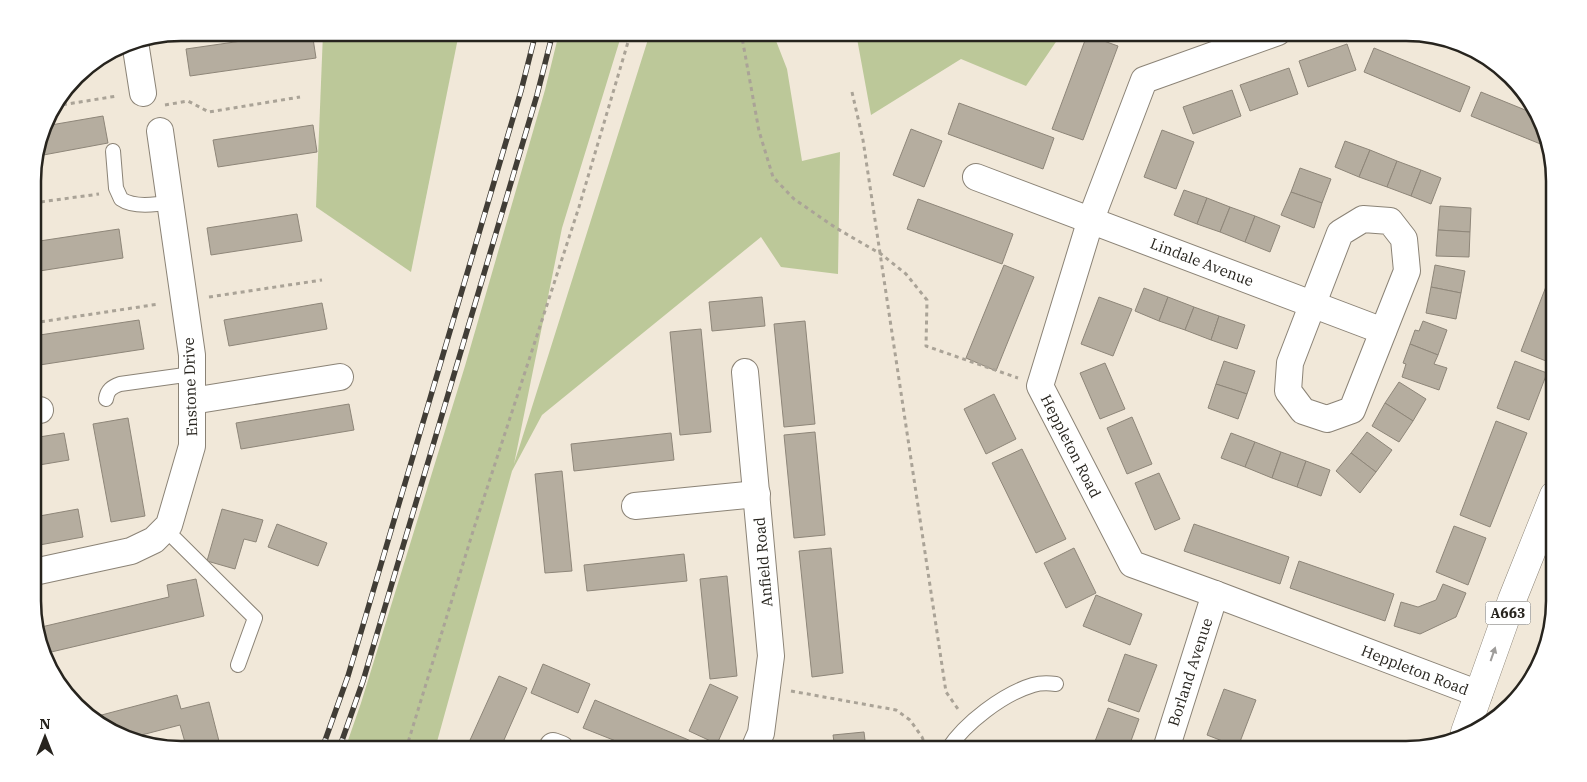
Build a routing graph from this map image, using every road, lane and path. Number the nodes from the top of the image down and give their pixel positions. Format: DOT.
graph roads {
  1 [pos="628,41"];
  2 [pos="743,41"];
  3 [pos="1241,41"];
  4 [pos="137,49"];
  5 [pos="852,92"];
  6 [pos="300,97"];
  7 [pos="153,99"];
  8 [pos="64,104"];
  9 [pos="160,132"];
  10 [pos="113,151"];
  11 [pos="976,177"];
  12 [pos="117,191"];
  13 [pos="42,202"];
  14 [pos="170,202"];
  15 [pos="1092,219"];
  16 [pos="881,254"];
  17 [pos="1312,304"];
  18 [pos="1383,331"];
  19 [pos="745,372"];
  20 [pos="192,374"];
  21 [pos="340,377"];
  22 [pos="1040,386"];
  23 [pos="106,399"];
  24 [pos="192,401"];
  25 [pos="756,494"];
  26 [pos="635,506"];
  27 [pos="1546,515"];
  28 [pos="165,529"];
  29 [pos="41,570"];
  30 [pos="1215,594"];
  31 [pos="238,664"];
  32 [pos="1056,684"];
  33 [pos="768,686"];
  34 [pos="1479,694"];
  35 [pos="969,723"];
  36 [pos="1467,726"];
  37 [pos="923,740"];
  38 [pos="955,740"];
  39 [pos="1169,740"];
  40 [pos="409,741"];
  41 [pos="758,741"];
  1 -- 40 [label="path"];
  2 -- 16 [label="path"];
  3 -- 15 [label="street, Heppleton Road"];
  4 -- 7 [label="street"];
  5 -- 16 [label="path"];
  6 -- 7 [label="path"];
  7 -- 8 [label="path"];
  9 -- 14 [label="street, Enstone Drive"];
  10 -- 12 [label="lane"];
  11 -- 15 [label="street, Lindale Avenue"];
  12 -- 13 [label="path"];
  12 -- 14 [label="lane"];
  14 -- 20 [label="street, Enstone Drive"];
  15 -- 17 [label="street, Lindale Avenue"];
  15 -- 22 [label="street, Heppleton Road"];
  16 -- 22 [label="path"];
  16 -- 35 [label="path"];
  17 -- 18 [label="street, Lindale Avenue"];
  17 -- 18 [label="street"];
  17 -- 18 [label="street"];
  19 -- 25 [label="street, Anfield Road"];
  20 -- 23 [label="lane"];
  20 -- 24 [label="street, Enstone Drive"];
  21 -- 24 [label="street"];
  22 -- 30 [label="street, Heppleton Road"];
  24 -- 28 [label="street, Enstone Drive"];
  25 -- 26 [label="street"];
  25 -- 33 [label="street, Anfield Road"];
  34 -- 27 [label="highway, A663, one-way"];
  28 -- 29 [label="street"];
  28 -- 31 [label="lane"];
  30 -- 34 [label="street, Heppleton Road"];
  30 -- 39 [label="street, Borland Avenue"];
  32 -- 35 [label="lane"];
  33 -- 37 [label="path"];
  33 -- 41 [label="street, Anfield Road"];
  34 -- 36 [label="highway, A663"];
  35 -- 38 [label="lane"];
}
